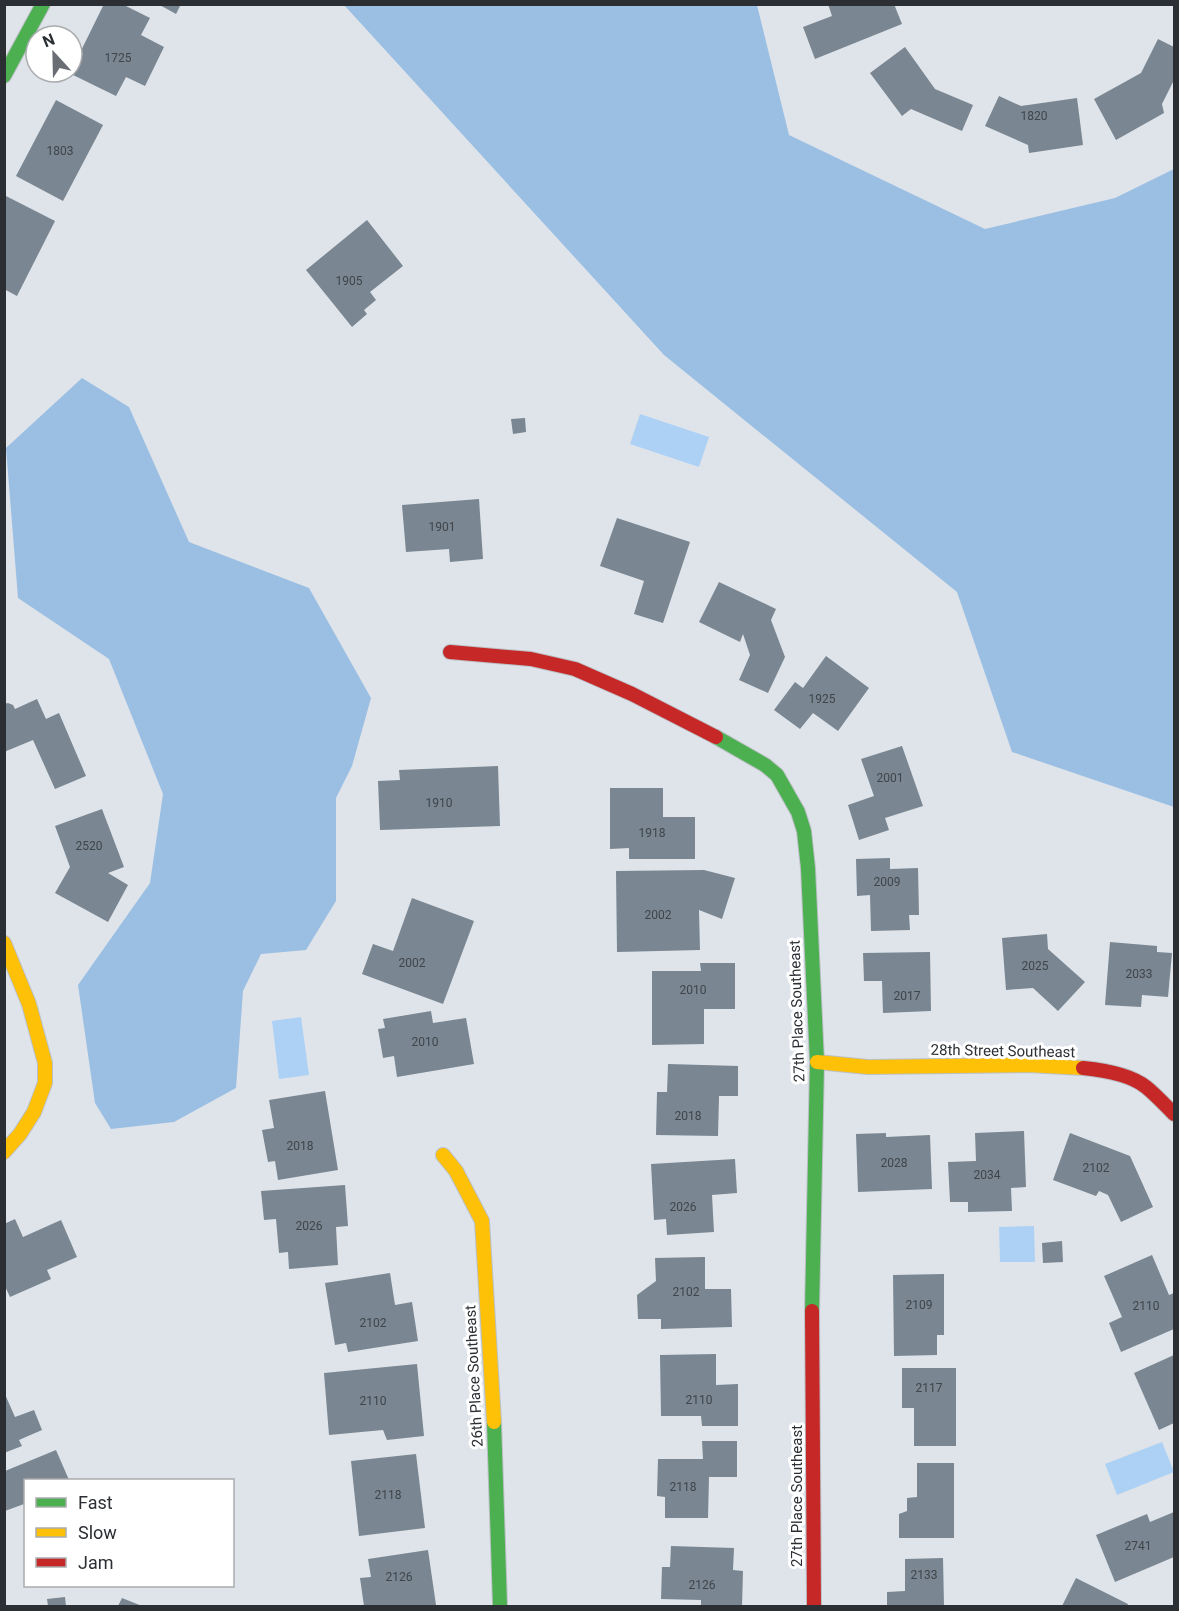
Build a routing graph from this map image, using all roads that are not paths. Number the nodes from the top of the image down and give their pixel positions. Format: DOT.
graph roads {
  1 [pos="43,4"];
  2 [pos="4,76"];
  3 [pos="450,652"];
  4 [pos="4,943"];
  5 [pos="818,1062"];
  6 [pos="1174,1114"];
  7 [pos="4,1152"];
  8 [pos="443,1155"];
  9 [pos="500,1606"];
  10 [pos="814,1606"];
  1 -- 2 [label="street"];
  3 -- 5 [label="street, 27th Place Southeast"];
  4 -- 7 [label="street"];
  5 -- 6 [label="street, 28th Street Southeast"];
  5 -- 10 [label="street, 27th Place Southeast"];
  8 -- 9 [label="street, 26th Place Southeast"];
}
